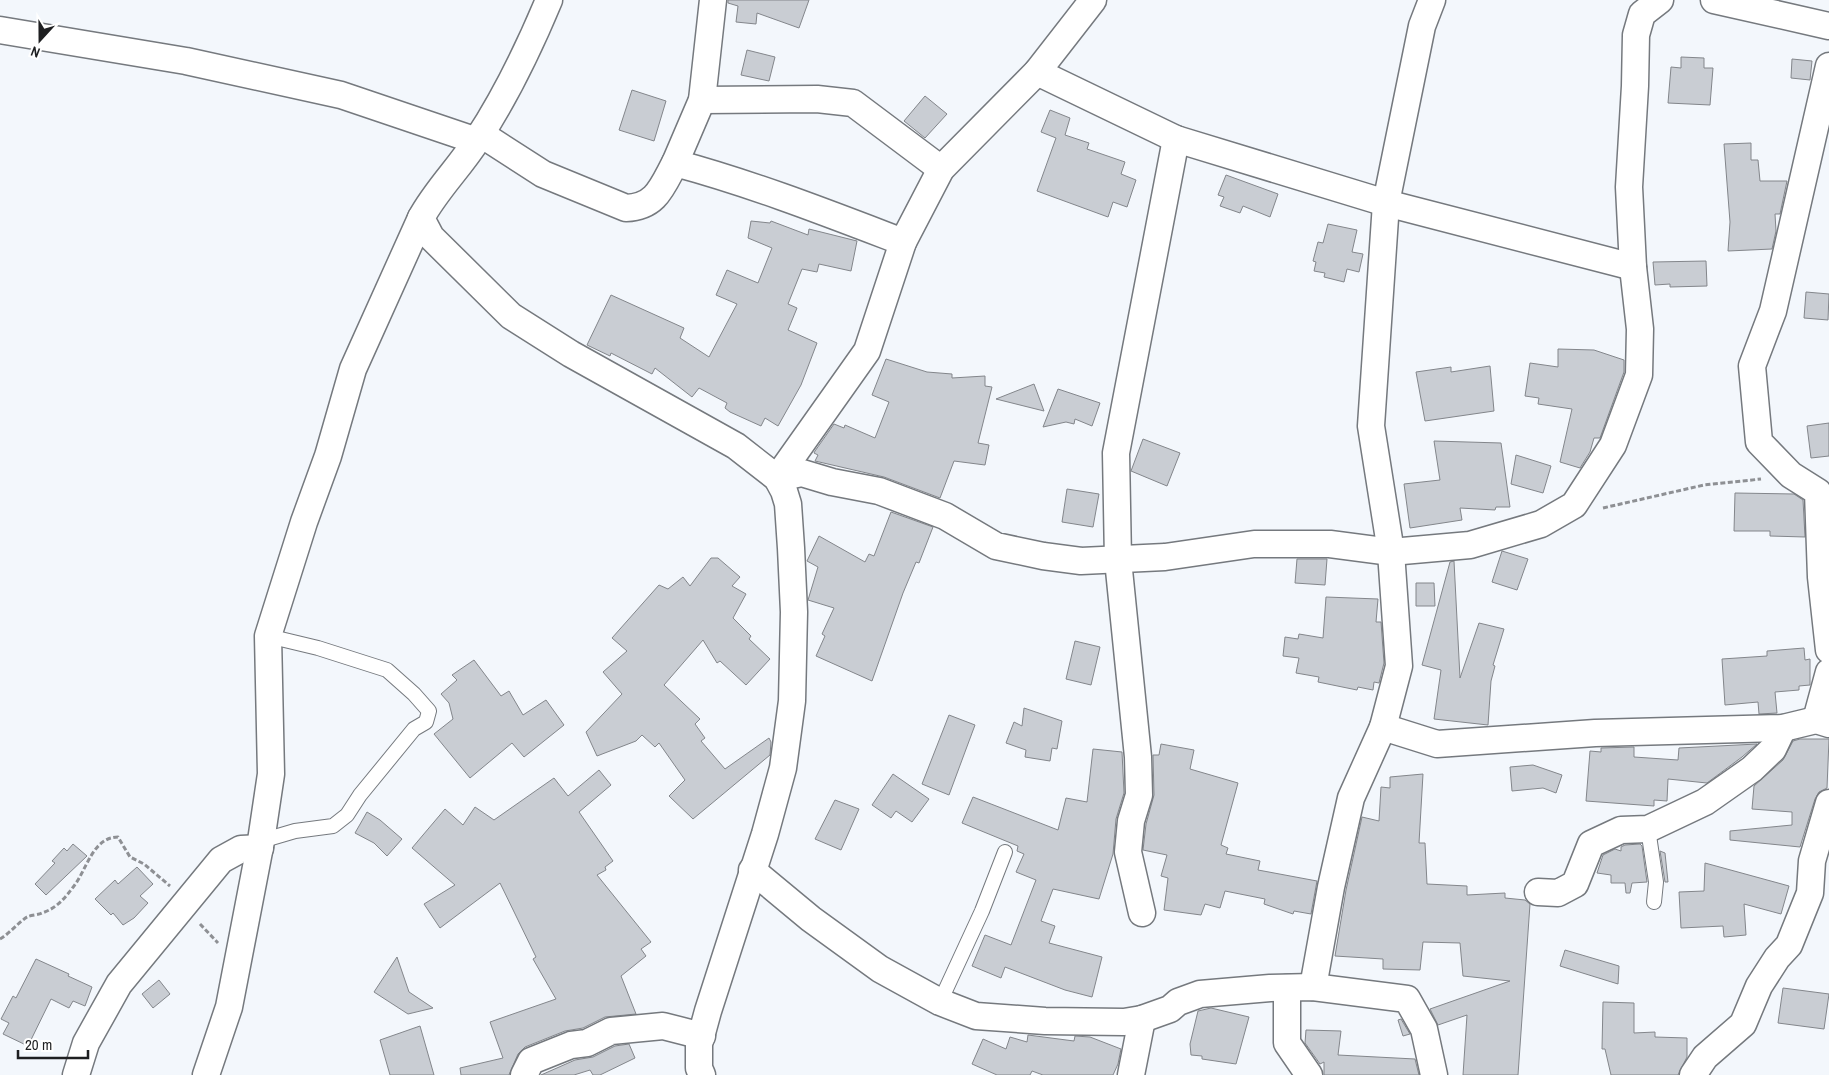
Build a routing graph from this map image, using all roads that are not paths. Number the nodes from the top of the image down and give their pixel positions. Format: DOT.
graph roads {
  1 [pos="549,0"];
  2 [pos="713,0"];
  3 [pos="1093,0"];
  4 [pos="1432,0"];
  5 [pos="1660,0"];
  6 [pos="1714,0"];
  7 [pos="1829,26"];
  8 [pos="0,30"];
  9 [pos="1829,66"];
  10 [pos="1037,72"];
  11 [pos="702,100"];
  12 [pos="479,137"];
  13 [pos="1176,139"];
  14 [pos="675,163"];
  15 [pos="941,169"];
  16 [pos="1386,203"];
  17 [pos="421,218"];
  18 [pos="902,242"];
  19 [pos="1633,267"];
  20 [pos="777,478"];
  21 [pos="1391,552"];
  22 [pos="1118,560"];
  23 [pos="268,636"];
  24 [pos="1829,650"];
  25 [pos="1829,672"];
  26 [pos="1823,722"];
  27 [pos="1383,727"];
  28 [pos="1783,728"];
  29 [pos="1829,803"];
  30 [pos="1648,828"];
  31 [pos="260,845"];
  32 [pos="1005,852"];
  33 [pos="752,870"];
  34 [pos="1538,892"];
  35 [pos="1654,902"];
  36 [pos="1142,913"];
  37 [pos="1313,987"];
  38 [pos="1287,988"];
  39 [pos="940,1002"];
  40 [pos="1142,1019"];
  41 [pos="702,1036"];
  42 [pos="76,1075"];
  43 [pos="206,1075"];
  44 [pos="524,1075"];
  45 [pos="702,1075"];
  46 [pos="1131,1075"];
  47 [pos="1308,1075"];
  48 [pos="1434,1075"];
  49 [pos="1693,1075"];
  1 -- 12 [label="street"];
  2 -- 11 [label="street"];
  3 -- 10 [label="street"];
  4 -- 16 [label="street"];
  5 -- 19 [label="street"];
  6 -- 7 [label="street"];
  8 -- 12 [label="street"];
  9 -- 24 [label="street"];
  10 -- 13 [label="street"];
  10 -- 15 [label="street"];
  11 -- 14 [label="street"];
  11 -- 15 [label="street"];
  12 -- 14 [label="street"];
  12 -- 17 [label="street"];
  13 -- 16 [label="street"];
  13 -- 22 [label="street"];
  14 -- 18 [label="street"];
  15 -- 18 [label="street"];
  16 -- 19 [label="street"];
  16 -- 21 [label="street"];
  17 -- 20 [label="street"];
  17 -- 23 [label="street"];
  18 -- 20 [label="street"];
  19 -- 21 [label="street"];
  20 -- 22 [label="street"];
  20 -- 33 [label="street"];
  21 -- 22 [label="street"];
  21 -- 27 [label="street"];
  22 -- 36 [label="street"];
  23 -- 31 [label="street"];
  23 -- 31 [label="lane"];
  25 -- 26 [label="street"];
  26 -- 28 [label="street"];
  27 -- 28 [label="street"];
  27 -- 37 [label="street"];
  28 -- 30 [label="street"];
  29 -- 49 [label="street"];
  30 -- 34 [label="street"];
  30 -- 35 [label="lane"];
  31 -- 42 [label="street"];
  31 -- 43 [label="street"];
  32 -- 39 [label="lane"];
  33 -- 39 [label="street"];
  33 -- 41 [label="street"];
  37 -- 38 [label="street"];
  37 -- 48 [label="street"];
  38 -- 40 [label="street"];
  38 -- 47 [label="street"];
  39 -- 40 [label="street"];
  40 -- 46 [label="street"];
  41 -- 44 [label="street"];
  41 -- 45 [label="street"];
}
